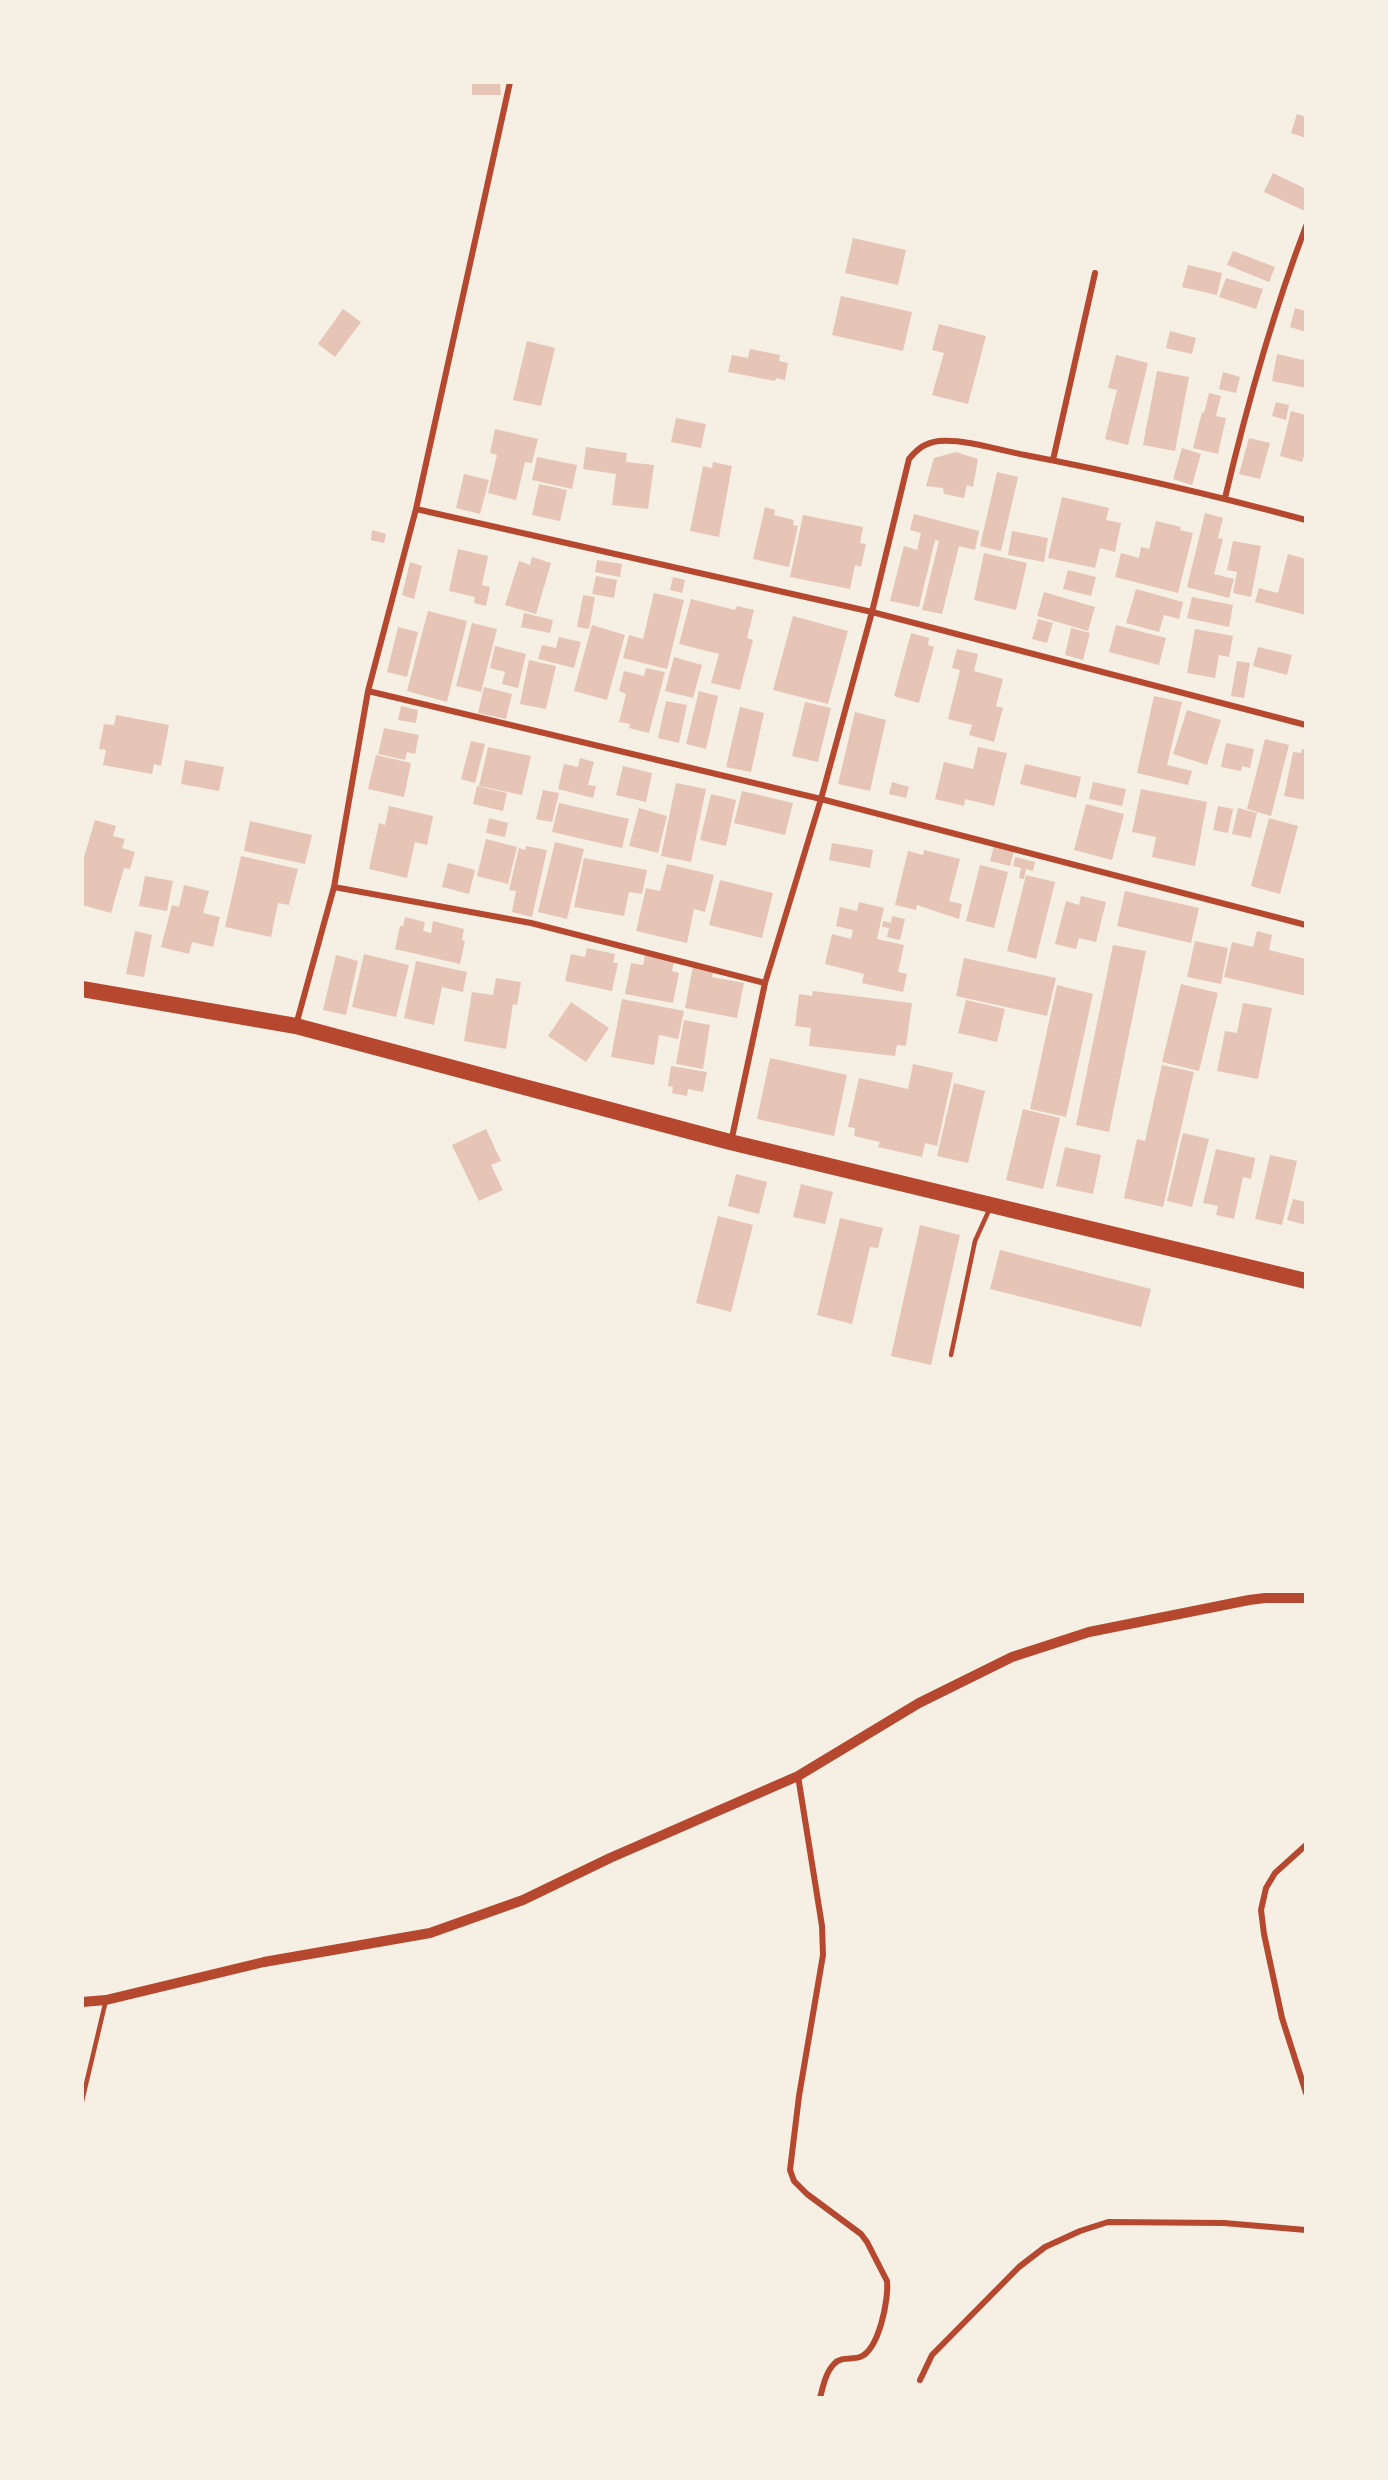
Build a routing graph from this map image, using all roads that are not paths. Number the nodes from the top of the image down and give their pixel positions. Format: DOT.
graph roads {
  1 [pos="510,82"];
  2 [pos="1305,226"];
  3 [pos="1095,273"];
  4 [pos="1053,460"];
  5 [pos="1225,498"];
  6 [pos="416,509"];
  7 [pos="1305,520"];
  8 [pos="872,612"];
  9 [pos="368,691"];
  10 [pos="1305,725"];
  11 [pos="821,799"];
  12 [pos="334,887"];
  13 [pos="1305,925"];
  14 [pos="765,983"];
  15 [pos="82,989"];
  16 [pos="296,1026"];
  17 [pos="730,1142"];
  18 [pos="991,1204"];
  19 [pos="1305,1281"];
  20 [pos="951,1355"];
  21 [pos="1305,1598"];
  22 [pos="798,1776"];
  23 [pos="1305,1845"];
  24 [pos="106,2000"];
  25 [pos="82,2002"];
  26 [pos="1305,2093"];
  27 [pos="82,2101"];
  28 [pos="1305,2230"];
  29 [pos="920,2380"];
  30 [pos="820,2397"];
  1 -- 6 [label="street"];
  2 -- 5 [label="street"];
  3 -- 4 [label="street"];
  4 -- 5 [label="street"];
  4 -- 8 [label="street"];
  5 -- 7 [label="street"];
  6 -- 8 [label="street"];
  6 -- 9 [label="street"];
  8 -- 10 [label="street"];
  8 -- 11 [label="street"];
  9 -- 11 [label="street"];
  9 -- 12 [label="street"];
  11 -- 13 [label="street"];
  11 -- 14 [label="street"];
  12 -- 14 [label="street"];
  12 -- 16 [label="street"];
  14 -- 17 [label="street"];
  15 -- 16 [label="highway"];
  16 -- 17 [label="highway"];
  17 -- 18 [label="highway"];
  18 -- 19 [label="highway"];
  18 -- 20 [label="lane"];
  21 -- 22 [label="street"];
  22 -- 24 [label="street"];
  22 -- 30 [label="street"];
  23 -- 26 [label="street"];
  24 -- 25 [label="street"];
  24 -- 27 [label="lane"];
  28 -- 29 [label="street"];
}
